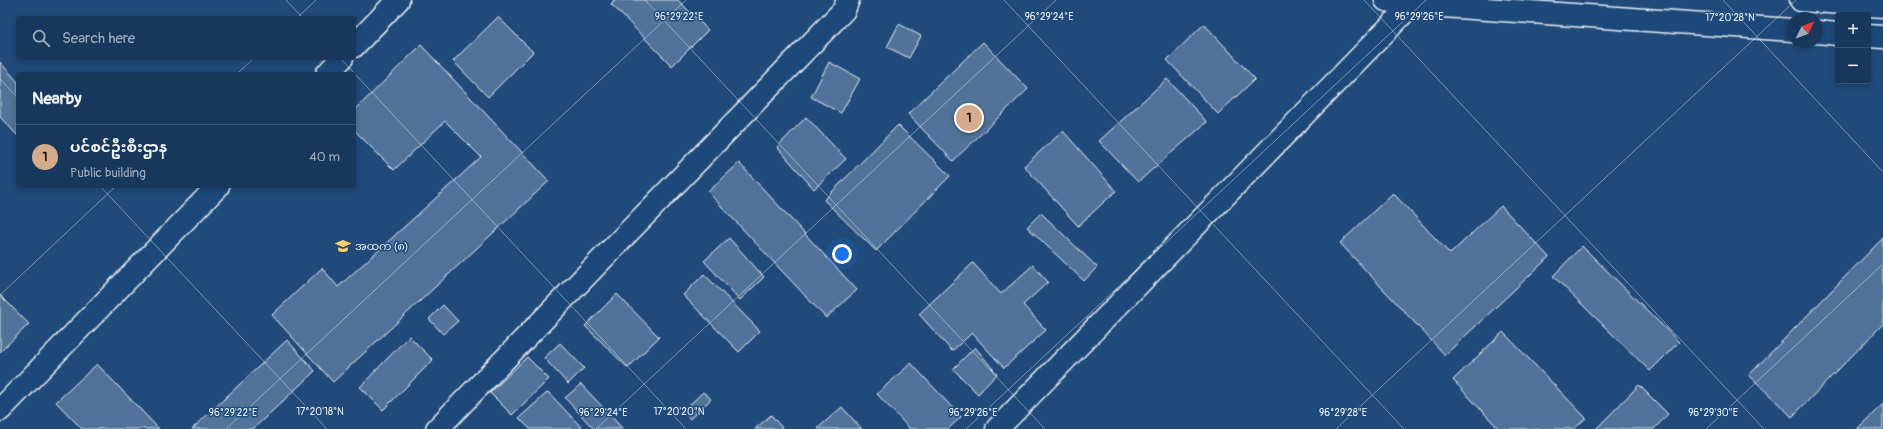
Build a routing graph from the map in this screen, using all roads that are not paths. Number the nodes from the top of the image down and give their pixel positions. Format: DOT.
graph roads {
  1 [pos="398,0"];
  2 [pos="848,0"];
  3 [pos="1386,0"];
  4 [pos="1801,0"];
  5 [pos="1414,2"];
  6 [pos="1883,6"];
  7 [pos="1787,30"];
  8 [pos="1823,33"];
  9 [pos="1835,34"];
  10 [pos="1871,36"];
  11 [pos="1883,37"];
  12 [pos="356,44"];
  13 [pos="340,60"];
  14 [pos="328,72"];
  15 [pos="216,188"];
  16 [pos="0,410"];
  17 [pos="437,429"];
  18 [pos="997,429"];
  1 -- 12 [label="main road"];
  2 -- 17 [label="main road"];
  3 -- 5 [label="main road"];
  4 -- 6 [label="main road"];
  5 -- 7 [label="main road"];
  5 -- 18 [label="main road"];
  8 -- 9 [label="main road"];
  10 -- 11 [label="main road"];
  13 -- 14 [label="main road"];
  15 -- 16 [label="main road"];
}
